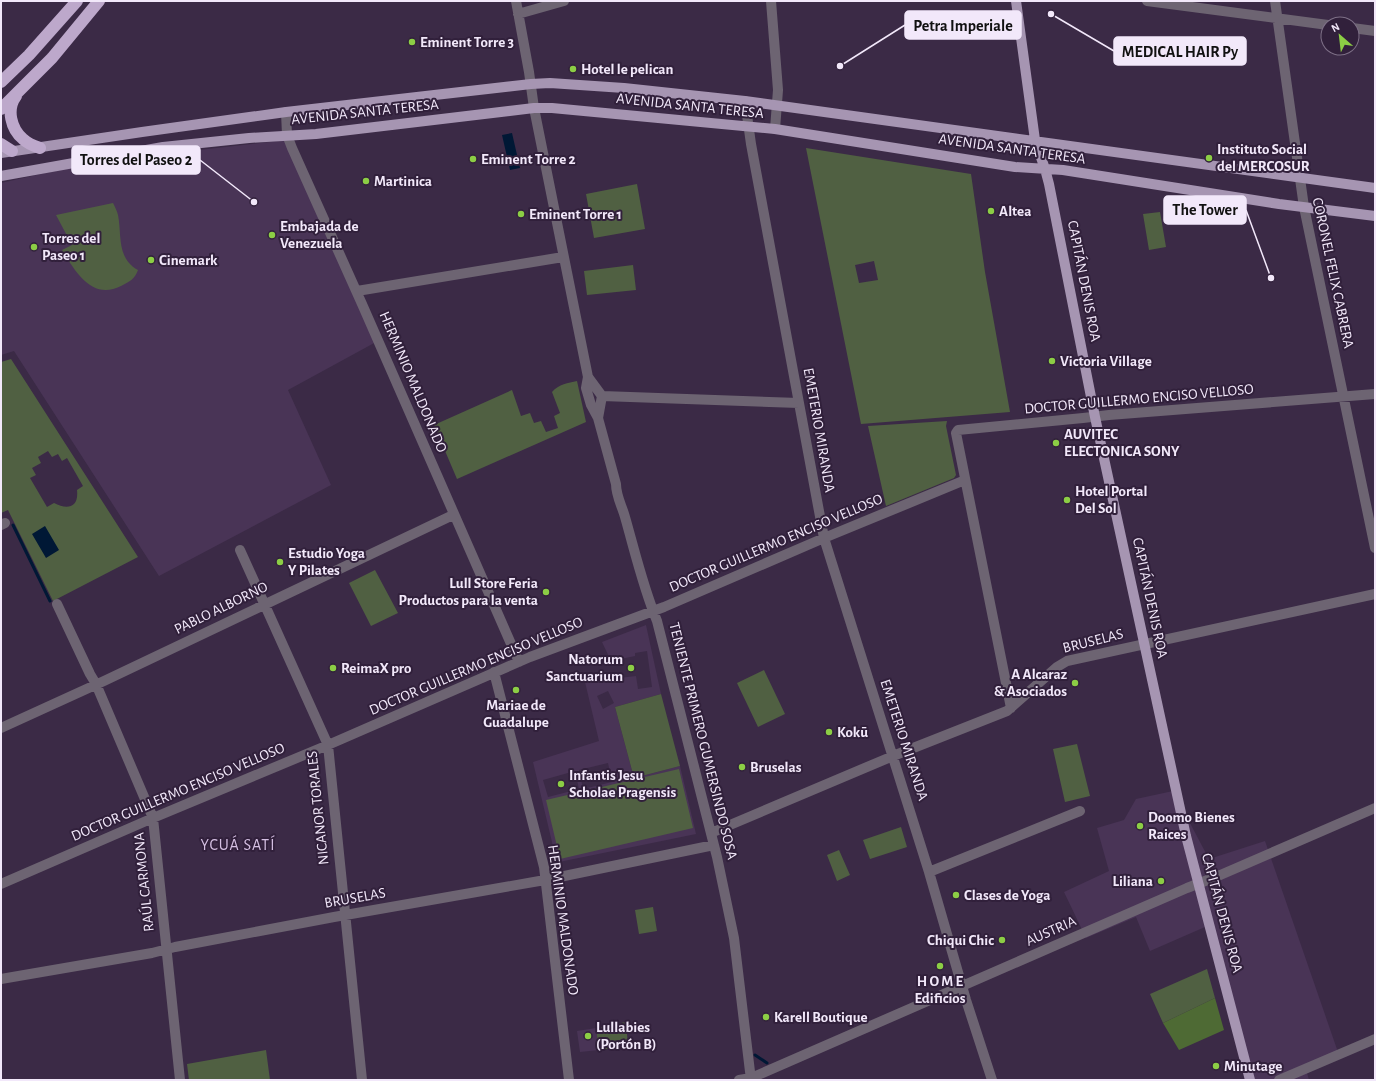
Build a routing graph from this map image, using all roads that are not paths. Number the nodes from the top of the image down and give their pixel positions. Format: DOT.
graph roads {
  1 [pos="77,1"];
  2 [pos="100,1"];
  3 [pos="516,1"];
  4 [pos="564,1"];
  5 [pos="771,1"];
  6 [pos="1016,1"];
  7 [pos="1147,1"];
  8 [pos="1275,1"];
  9 [pos="518,14"];
  10 [pos="1277,19"];
  11 [pos="1320,24"];
  12 [pos="1360,29"];
  13 [pos="1375,31"];
  14 [pos="1,82"];
  15 [pos="531,84"];
  16 [pos="21,89"];
  17 [pos="745,101"];
  18 [pos="777,105"];
  19 [pos="534,108"];
  20 [pos="1,109"];
  21 [pos="286,112"];
  22 [pos="748,127"];
  23 [pos="776,129"];
  24 [pos="287,135"];
  25 [pos="1035,140"];
  26 [pos="1,144"];
  27 [pos="40,148"];
  28 [pos="6,152"];
  29 [pos="1045,169"];
  30 [pos="1,176"];
  31 [pos="1299,178"];
  32 [pos="1375,188"];
  33 [pos="1304,207"];
  34 [pos="1375,216"];
  35 [pos="563,257"];
  36 [pos="357,291"];
  37 [pos="588,377"];
  38 [pos="1375,394"];
  39 [pos="602,396"];
  40 [pos="1344,396"];
  41 [pos="799,403"];
  42 [pos="1095,417"];
  43 [pos="598,418"];
  44 [pos="965,480"];
  45 [pos="454,515"];
  46 [pos="824,538"];
  47 [pos="1375,548"];
  48 [pos="240,550"];
  49 [pos="1375,594"];
  50 [pos="58,604"];
  51 [pos="264,604"];
  52 [pos="653,610"];
  53 [pos="1144,644"];
  54 [pos="519,662"];
  55 [pos="494,672"];
  56 [pos="96,684"];
  57 [pos="1010,708"];
  58 [pos="1,728"];
  59 [pos="328,745"];
  60 [pos="893,756"];
  61 [pos="1375,808"];
  62 [pos="1080,811"];
  63 [pos="153,818"];
  64 [pos="711,833"];
  65 [pos="714,845"];
  66 [pos="929,872"];
  67 [pos="546,880"];
  68 [pos="1198,883"];
  69 [pos="1,884"];
  70 [pos="345,915"];
  71 [pos="166,949"];
  72 [pos="1,979"];
  73 [pos="963,986"];
  74 [pos="1375,1039"];
  75 [pos="751,1079"];
  76 [pos="180,1080"];
  77 [pos="362,1080"];
  78 [pos="569,1080"];
  79 [pos="739,1080"];
  80 [pos="992,1080"];
  81 [pos="1250,1080"];
  82 [pos="1279,1080"];
  1 -- 14 [label="highway"];
  2 -- 16 [label="highway"];
  3 -- 9 [label="street"];
  4 -- 9 [label="street"];
  5 -- 18 [label="street"];
  6 -- 25 [label="main road, CAPITÁN DENIS ROA"];
  7 -- 10 [label="street"];
  8 -- 10 [label="street, CORONEL FELIX CABRERA"];
  9 -- 15 [label="street"];
  10 -- 11 [label="street"];
  10 -- 31 [label="street, CORONEL FELIX CABRERA"];
  12 -- 13 [label="street"];
  15 -- 17 [label="main road, AVENIDA SANTA TERESA"];
  15 -- 19 [label="street"];
  15 -- 21 [label="main road, AVENIDA SANTA TERESA"];
  16 -- 20 [label="highway"];
  16 -- 27 [label="highway"];
  17 -- 18 [label="main road, AVENIDA SANTA TERESA"];
  17 -- 22 [label="street, EMETERIO MIRANDA"];
  18 -- 23 [label="street"];
  18 -- 25 [label="main road, AVENIDA SANTA TERESA"];
  19 -- 22 [label="main road, AVENIDA SANTA TERESA"];
  19 -- 24 [label="main road, AVENIDA SANTA TERESA"];
  19 -- 35 [label="street"];
  21 -- 24 [label="street, HERMINIO MALDONADO"];
  21 -- 27 [label="main road, AVENIDA SANTA TERESA"];
  22 -- 23 [label="main road, AVENIDA SANTA TERESA"];
  22 -- 41 [label="street, EMETERIO MIRANDA"];
  23 -- 29 [label="main road, AVENIDA SANTA TERESA"];
  24 -- 30 [label="main road, AVENIDA SANTA TERESA"];
  24 -- 36 [label="street, HERMINIO MALDONADO"];
  25 -- 29 [label="main road, CAPITÁN DENIS ROA"];
  25 -- 31 [label="main road, AVENIDA SANTA TERESA"];
  26 -- 28 [label="highway"];
  27 -- 28 [label="main road, AVENIDA SANTA TERESA"];
  29 -- 33 [label="main road, AVENIDA SANTA TERESA"];
  29 -- 42 [label="main road, CAPITÁN DENIS ROA"];
  31 -- 32 [label="main road, AVENIDA SANTA TERESA"];
  31 -- 33 [label="street, CORONEL FELIX CABRERA"];
  33 -- 34 [label="main road, AVENIDA SANTA TERESA"];
  33 -- 40 [label="street, CORONEL FELIX CABRERA"];
  35 -- 36 [label="street"];
  35 -- 37 [label="street"];
  36 -- 45 [label="street, HERMINIO MALDONADO"];
  37 -- 39 [label="street"];
  37 -- 43 [label="street"];
  38 -- 40 [label="street, DOCTOR GUILLERMO ENCISO VELLOSO"];
  39 -- 41 [label="street"];
  39 -- 43 [label="street"];
  40 -- 42 [label="street, DOCTOR GUILLERMO ENCISO VELLOSO"];
  40 -- 47 [label="street, CORONEL FELIX CABRERA"];
  41 -- 46 [label="street, EMETERIO MIRANDA"];
  42 -- 44 [label="street, DOCTOR GUILLERMO ENCISO VELLOSO"];
  42 -- 53 [label="main road, CAPITÁN DENIS ROA"];
  43 -- 52 [label="street, TENIENTE PRIMERO GUMERSINDO SOSA"];
  44 -- 46 [label="street, DOCTOR GUILLERMO ENCISO VELLOSO"];
  44 -- 57 [label="street, DOCTOR GUILLERMO ENCISO VELLOSO"];
  45 -- 51 [label="street, PABLO ALBORNO"];
  45 -- 54 [label="street, HERMINIO MALDONADO"];
  46 -- 52 [label="street, DOCTOR GUILLERMO ENCISO VELLOSO"];
  46 -- 60 [label="street, EMETERIO MIRANDA"];
  48 -- 51 [label="street, NICANOR TORALES"];
  49 -- 53 [label="street, BRUSELAS"];
  50 -- 56 [label="street, RAÚL CARMONA"];
  51 -- 56 [label="street, PABLO ALBORNO"];
  51 -- 59 [label="street, NICANOR TORALES"];
  52 -- 54 [label="street, DOCTOR GUILLERMO ENCISO VELLOSO"];
  52 -- 64 [label="street, TENIENTE PRIMERO GUMERSINDO SOSA"];
  53 -- 57 [label="street, BRUSELAS"];
  53 -- 68 [label="main road, CAPITÁN DENIS ROA"];
  54 -- 55 [label="street, DOCTOR GUILLERMO ENCISO VELLOSO"];
  55 -- 59 [label="street, DOCTOR GUILLERMO ENCISO VELLOSO"];
  55 -- 67 [label="street, HERMINIO MALDONADO"];
  56 -- 58 [label="street, PABLO ALBORNO"];
  56 -- 63 [label="street, RAÚL CARMONA"];
  57 -- 60 [label="street, BRUSELAS"];
  59 -- 63 [label="street, DOCTOR GUILLERMO ENCISO VELLOSO"];
  59 -- 70 [label="street, NICANOR TORALES"];
  60 -- 64 [label="street, BRUSELAS"];
  60 -- 66 [label="street, EMETERIO MIRANDA"];
  61 -- 68 [label="street, AUSTRIA"];
  62 -- 66 [label="street"];
  63 -- 69 [label="street, DOCTOR GUILLERMO ENCISO VELLOSO"];
  63 -- 71 [label="street, RAÚL CARMONA"];
  64 -- 65 [label="street, TENIENTE PRIMERO GUMERSINDO SOSA"];
  65 -- 67 [label="street, BRUSELAS"];
  65 -- 75 [label="street, TENIENTE PRIMERO GUMERSINDO SOSA"];
  66 -- 73 [label="street, EMETERIO MIRANDA"];
  67 -- 70 [label="street, BRUSELAS"];
  67 -- 78 [label="street, HERMINIO MALDONADO"];
  68 -- 73 [label="street, AUSTRIA"];
  68 -- 81 [label="main road, CAPITÁN DENIS ROA"];
  70 -- 71 [label="street, BRUSELAS"];
  70 -- 77 [label="street, NICANOR TORALES"];
  71 -- 72 [label="street, BRUSELAS"];
  71 -- 76 [label="street, RAÚL CARMONA"];
  73 -- 75 [label="street, AUSTRIA"];
  73 -- 80 [label="street, EMETERIO MIRANDA"];
  74 -- 82 [label="street"];
  75 -- 79 [label="street, AUSTRIA"];
}
